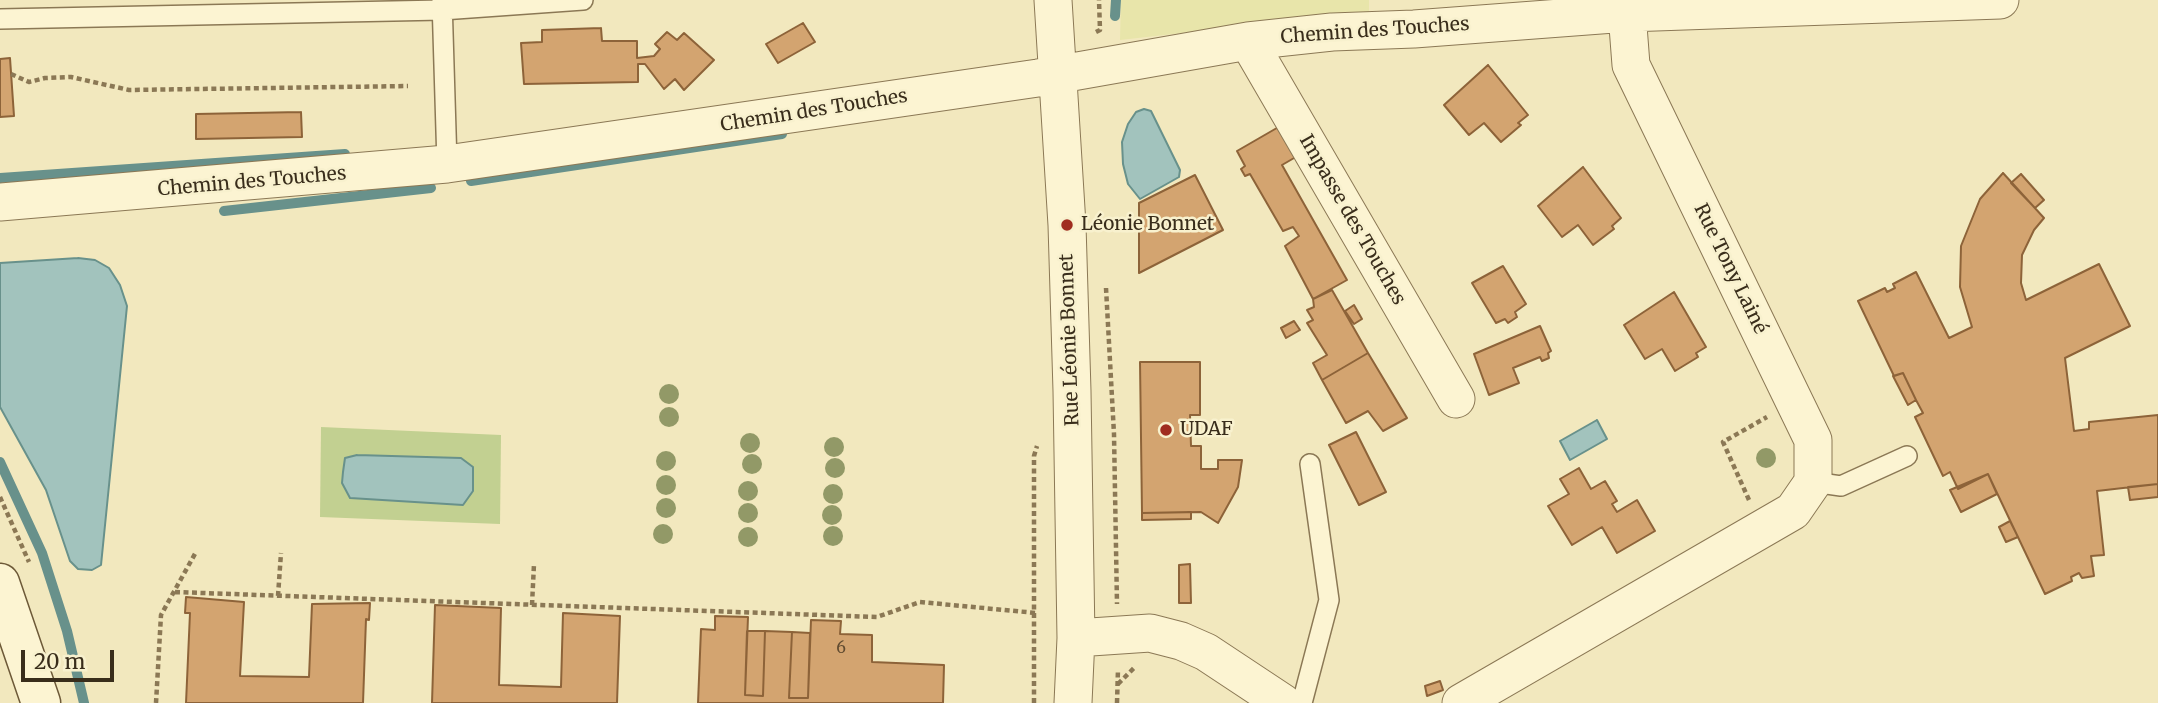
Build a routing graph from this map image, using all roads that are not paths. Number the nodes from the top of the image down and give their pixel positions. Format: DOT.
graph roads {
  1 [pos="583,0"];
  2 [pos="1052,0"];
  3 [pos="2000,0"];
  4 [pos="442,5"];
  5 [pos="63,9"];
  6 [pos="1627,13"];
  7 [pos="0,19"];
  8 [pos="1248,41"];
  9 [pos="1058,74"];
  10 [pos="447,164"];
  11 [pos="0,202"];
  12 [pos="1456,400"];
  13 [pos="1907,456"];
  14 [pos="1310,464"];
  15 [pos="1813,482"];
  16 [pos="5,599"];
  17 [pos="1076,638"];
  18 [pos="1076,695"];
  19 [pos="16,703"];
  20 [pos="41,703"];
  21 [pos="1283,703"];
  22 [pos="1302,703"];
  23 [pos="1461,703"];
  1 -- 4 [label="lane"];
  2 -- 9 [label="street, Rue Léonie Bonnet"];
  3 -- 6 [label="street"];
  4 -- 5 [label="lane"];
  4 -- 10 [label="lane"];
  5 -- 7 [label="lane"];
  6 -- 8 [label="street, Chemin des Touches"];
  6 -- 15 [label="street, Rue Tony Lainé"];
  8 -- 9 [label="street, Chemin des Touches"];
  8 -- 12 [label="street, Impasse des Touches"];
  9 -- 10 [label="street, Chemin des Touches"];
  9 -- 17 [label="street, Rue Léonie Bonnet"];
  10 -- 11 [label="street, Chemin des Touches"];
  13 -- 15 [label="lane"];
  14 -- 22 [label="lane"];
  15 -- 23 [label="street"];
  16 -- 19 [label="street"];
  16 -- 20 [label="street"];
  17 -- 18 [label="street, Rue Léonie Bonnet"];
  17 -- 21 [label="street"];
}
